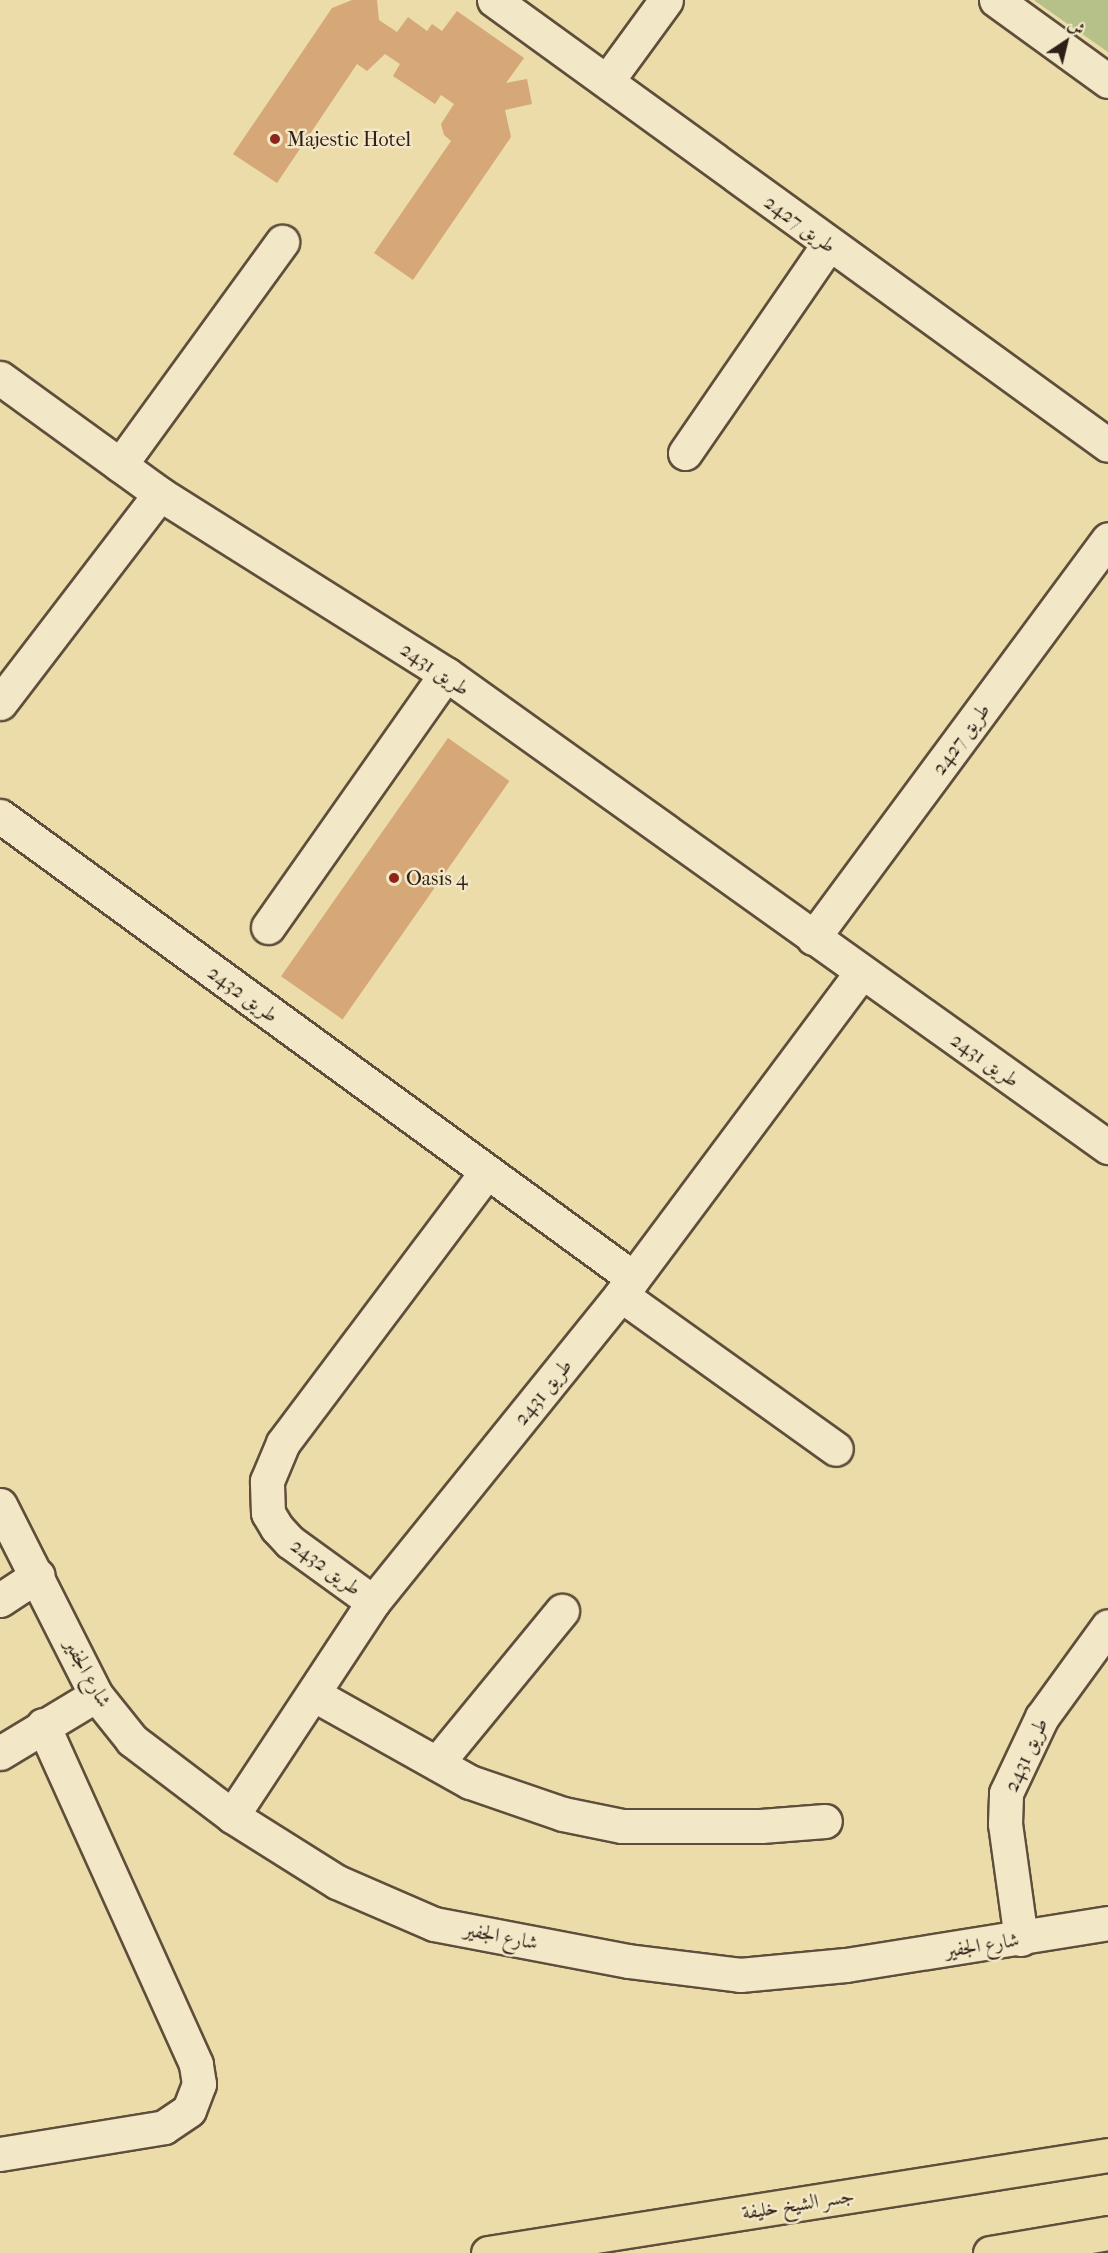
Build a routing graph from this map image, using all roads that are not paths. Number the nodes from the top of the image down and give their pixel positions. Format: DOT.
graph roads {
  1 [pos="494,0"];
  2 [pos="666,0"];
  3 [pos="1004,2"];
  4 [pos="607,81"];
  5 [pos="1108,81"];
  6 [pos="282,242"];
  7 [pos="828,245"];
  8 [pos="0,378"];
  9 [pos="1108,445"];
  10 [pos="685,453"];
  11 [pos="120,465"];
  12 [pos="160,494"];
  13 [pos="1108,539"];
  14 [pos="446,674"];
  15 [pos="0,703"];
  16 [pos="0,816"];
  17 [pos="268,927"];
  18 [pos="813,938"];
  19 [pos="861,973"];
  20 [pos="1108,1147"];
  21 [pos="486,1173"];
  22 [pos="627,1286"];
  23 [pos="836,1449"];
  24 [pos="0,1505"];
  25 [pos="38,1575"];
  26 [pos="0,1600"];
  27 [pos="373,1602"];
  28 [pos="562,1611"];
  29 [pos="1108,1626"];
  30 [pos="313,1694"];
  31 [pos="96,1695"];
  32 [pos="43,1725"];
  33 [pos="0,1754"];
  34 [pos="437,1763"];
  35 [pos="232,1816"];
  36 [pos="825,1821"];
  37 [pos="1108,1923"];
  38 [pos="1021,1939"];
  39 [pos="0,2154"];
  40 [pos="1108,2156"];
  41 [pos="1108,2234"];
  42 [pos="488,2253"];
  43 [pos="990,2253"];
  1 -- 4 [label="street, طريق 2427"];
  2 -- 4 [label="street"];
  3 -- 5 [label="street"];
  4 -- 7 [label="street, طريق 2427"];
  6 -- 11 [label="street"];
  7 -- 9 [label="street, طريق 2427"];
  7 -- 10 [label="street"];
  8 -- 11 [label="street, طريق 2431"];
  11 -- 12 [label="street, طريق 2431"];
  12 -- 14 [label="street, طريق 2431"];
  12 -- 15 [label="street"];
  13 -- 18 [label="street, طريق 2427"];
  14 -- 17 [label="street"];
  14 -- 18 [label="street, طريق 2431"];
  16 -- 21 [label="street, طريق 2432"];
  18 -- 19 [label="street, طريق 2431"];
  19 -- 20 [label="street, طريق 2431"];
  19 -- 22 [label="street, طريق 2431"];
  21 -- 22 [label="street, طريق 2432"];
  21 -- 27 [label="street, طريق 2432"];
  22 -- 23 [label="street, طريق 2432"];
  22 -- 27 [label="street, طريق 2431"];
  24 -- 25 [label="street, شارع الجفير"];
  25 -- 26 [label="street"];
  25 -- 31 [label="street, شارع الجفير"];
  27 -- 30 [label="street, طريق 2431"];
  28 -- 34 [label="street"];
  29 -- 38 [label="street, طريق 2431"];
  30 -- 34 [label="street"];
  30 -- 35 [label="street, طريق 2431"];
  31 -- 32 [label="street"];
  31 -- 35 [label="street, شارع الجفير"];
  32 -- 33 [label="street"];
  32 -- 39 [label="street"];
  34 -- 36 [label="street"];
  35 -- 38 [label="street, شارع الجفير"];
  37 -- 38 [label="street, شارع الجفير"];
  40 -- 42 [label="highway, جسر الشيخ خليفة"];
  41 -- 43 [label="highway"];
}
